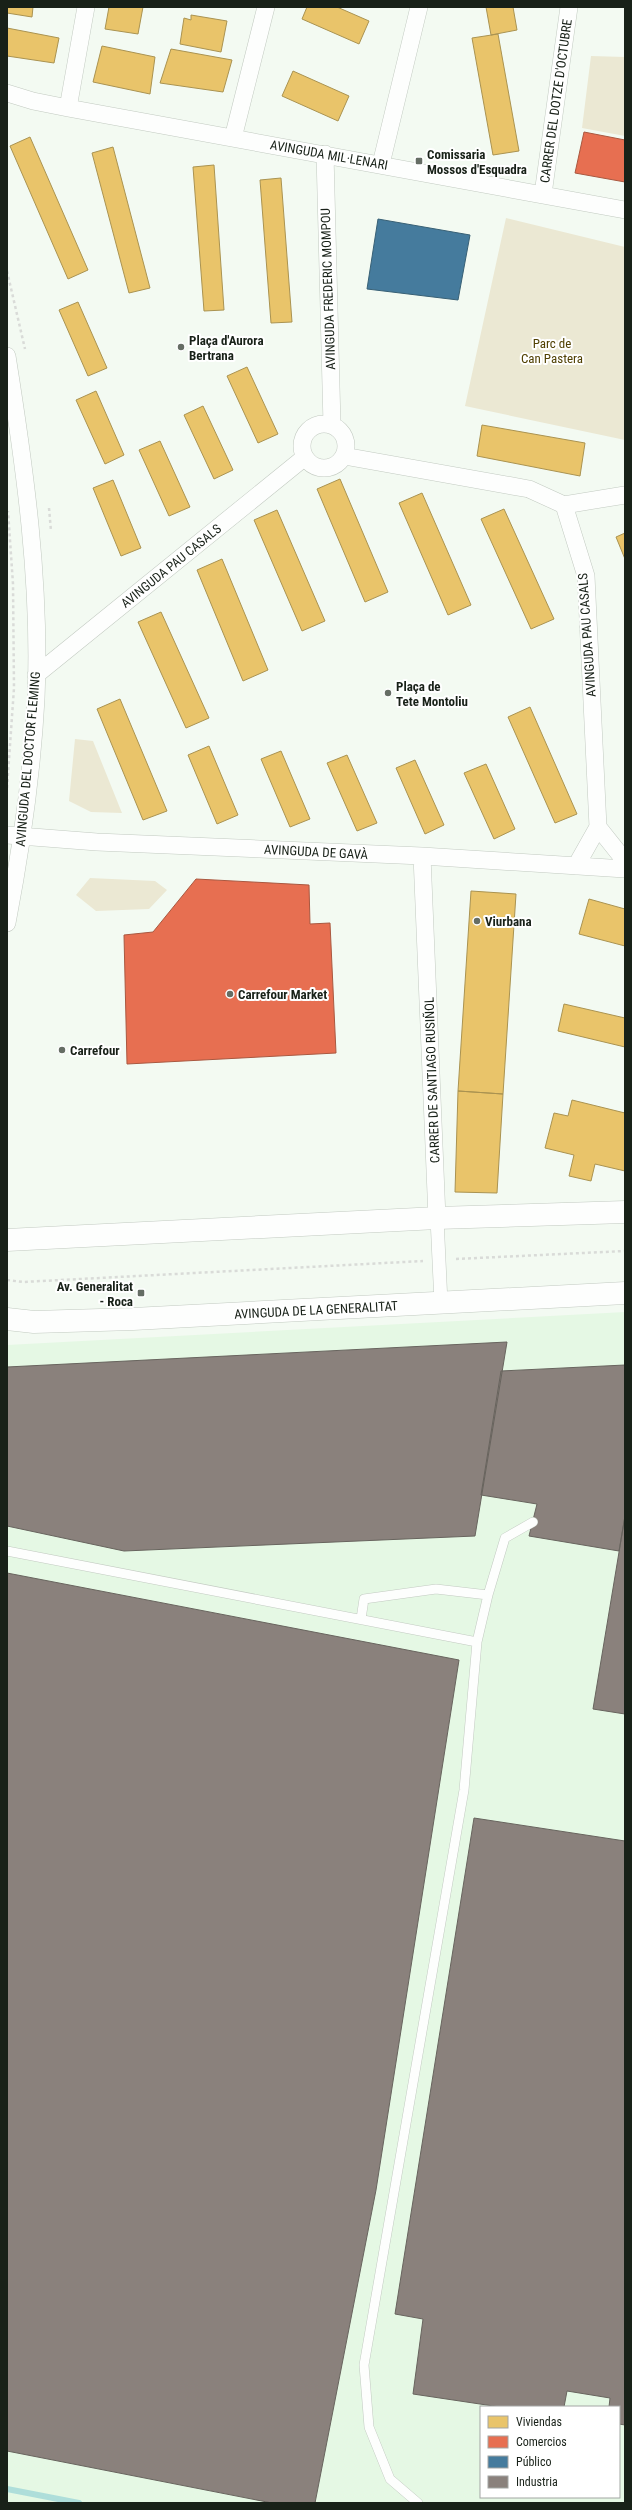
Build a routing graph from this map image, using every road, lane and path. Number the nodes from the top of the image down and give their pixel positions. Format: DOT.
graph roads {
  1 [pos="86,7"];
  2 [pos="266,7"];
  3 [pos="419,7"];
  4 [pos="569,7"];
  5 [pos="7,93"];
  6 [pos="32,101"];
  7 [pos="7,102"];
  8 [pos="68,108"];
  9 [pos="233,138"];
  10 [pos="324,154"];
  11 [pos="381,164"];
  12 [pos="543,194"];
  13 [pos="625,210"];
  14 [pos="7,356"];
  15 [pos="332,425"];
  16 [pos="344,456"];
  17 [pos="305,457"];
  18 [pos="625,495"];
  19 [pos="564,505"];
  20 [pos="8,507"];
  21 [pos="36,675"];
  22 [pos="7,788"];
  23 [pos="598,827"];
  24 [pos="14,835"];
  25 [pos="422,856"];
  26 [pos="625,861"];
  27 [pos="576,866"];
  28 [pos="625,869"];
  29 [pos="7,923"];
  30 [pos="625,1212"];
  31 [pos="437,1218"];
  32 [pos="7,1240"];
  33 [pos="625,1251"];
  34 [pos="439,1260"];
  35 [pos="7,1280"];
  36 [pos="625,1293"];
  37 [pos="441,1303"];
  38 [pos="7,1319"];
  39 [pos="533,1522"];
  40 [pos="7,1551"];
  41 [pos="488,1595"];
  42 [pos="361,1619"];
  43 [pos="477,1642"];
  44 [pos="418,2503"];
  1 -- 8 [label="street"];
  2 -- 9 [label="street"];
  3 -- 11 [label="street"];
  4 -- 12 [label="street, CARRER DEL DOTZE D'OCTUBRE"];
  5 -- 6 [label="street, AVINGUDA MIL·LENARI"];
  6 -- 7 [label="street, AVINGUDA MIL·LENARI"];
  6 -- 8 [label="street, AVINGUDA MIL·LENARI"];
  8 -- 9 [label="street, AVINGUDA MIL·LENARI"];
  9 -- 10 [label="street, AVINGUDA MIL·LENARI"];
  10 -- 11 [label="street, AVINGUDA MIL·LENARI"];
  10 -- 15 [label="street, AVINGUDA FREDERIC MOMPOU"];
  11 -- 12 [label="street, AVINGUDA MIL·LENARI"];
  12 -- 13 [label="street, AVINGUDA MIL·LENARI"];
  14 -- 21 [label="street, AVINGUDA DEL DOCTOR FLEMING"];
  15 -- 16 [label="street"];
  15 -- 17 [label="street"];
  16 -- 17 [label="street"];
  16 -- 19 [label="street"];
  17 -- 21 [label="street, AVINGUDA PAU CASALS"];
  18 -- 19 [label="street"];
  19 -- 23 [label="street, AVINGUDA PAU CASALS"];
  20 -- 22 [label="path"];
  21 -- 24 [label="street, AVINGUDA DEL DOCTOR FLEMING"];
  23 -- 26 [label="street"];
  23 -- 27 [label="street"];
  24 -- 25 [label="street, AVINGUDA DE GAVÀ"];
  24 -- 29 [label="street, AVINGUDA DEL DOCTOR FLEMING"];
  25 -- 27 [label="street, AVINGUDA DE GAVÀ"];
  25 -- 31 [label="street, CARRER DE SANTIAGO RUSIÑOL"];
  27 -- 28 [label="street, AVINGUDA DE GAVÀ"];
  30 -- 31 [label="street"];
  31 -- 32 [label="street"];
  31 -- 34 [label="street, CARRER DE SANTIAGO RUSIÑOL"];
  33 -- 34 [label="path"];
  34 -- 35 [label="path"];
  34 -- 37 [label="street, CARRER DE SANTIAGO RUSIÑOL"];
  36 -- 37 [label="street, AVINGUDA DE LA GENERALITAT"];
  37 -- 38 [label="street, AVINGUDA DE LA GENERALITAT"];
  39 -- 41 [label="lane"];
  40 -- 42 [label="lane"];
  41 -- 42 [label="lane"];
  41 -- 43 [label="lane"];
  42 -- 43 [label="lane"];
  43 -- 44 [label="lane"];
}
